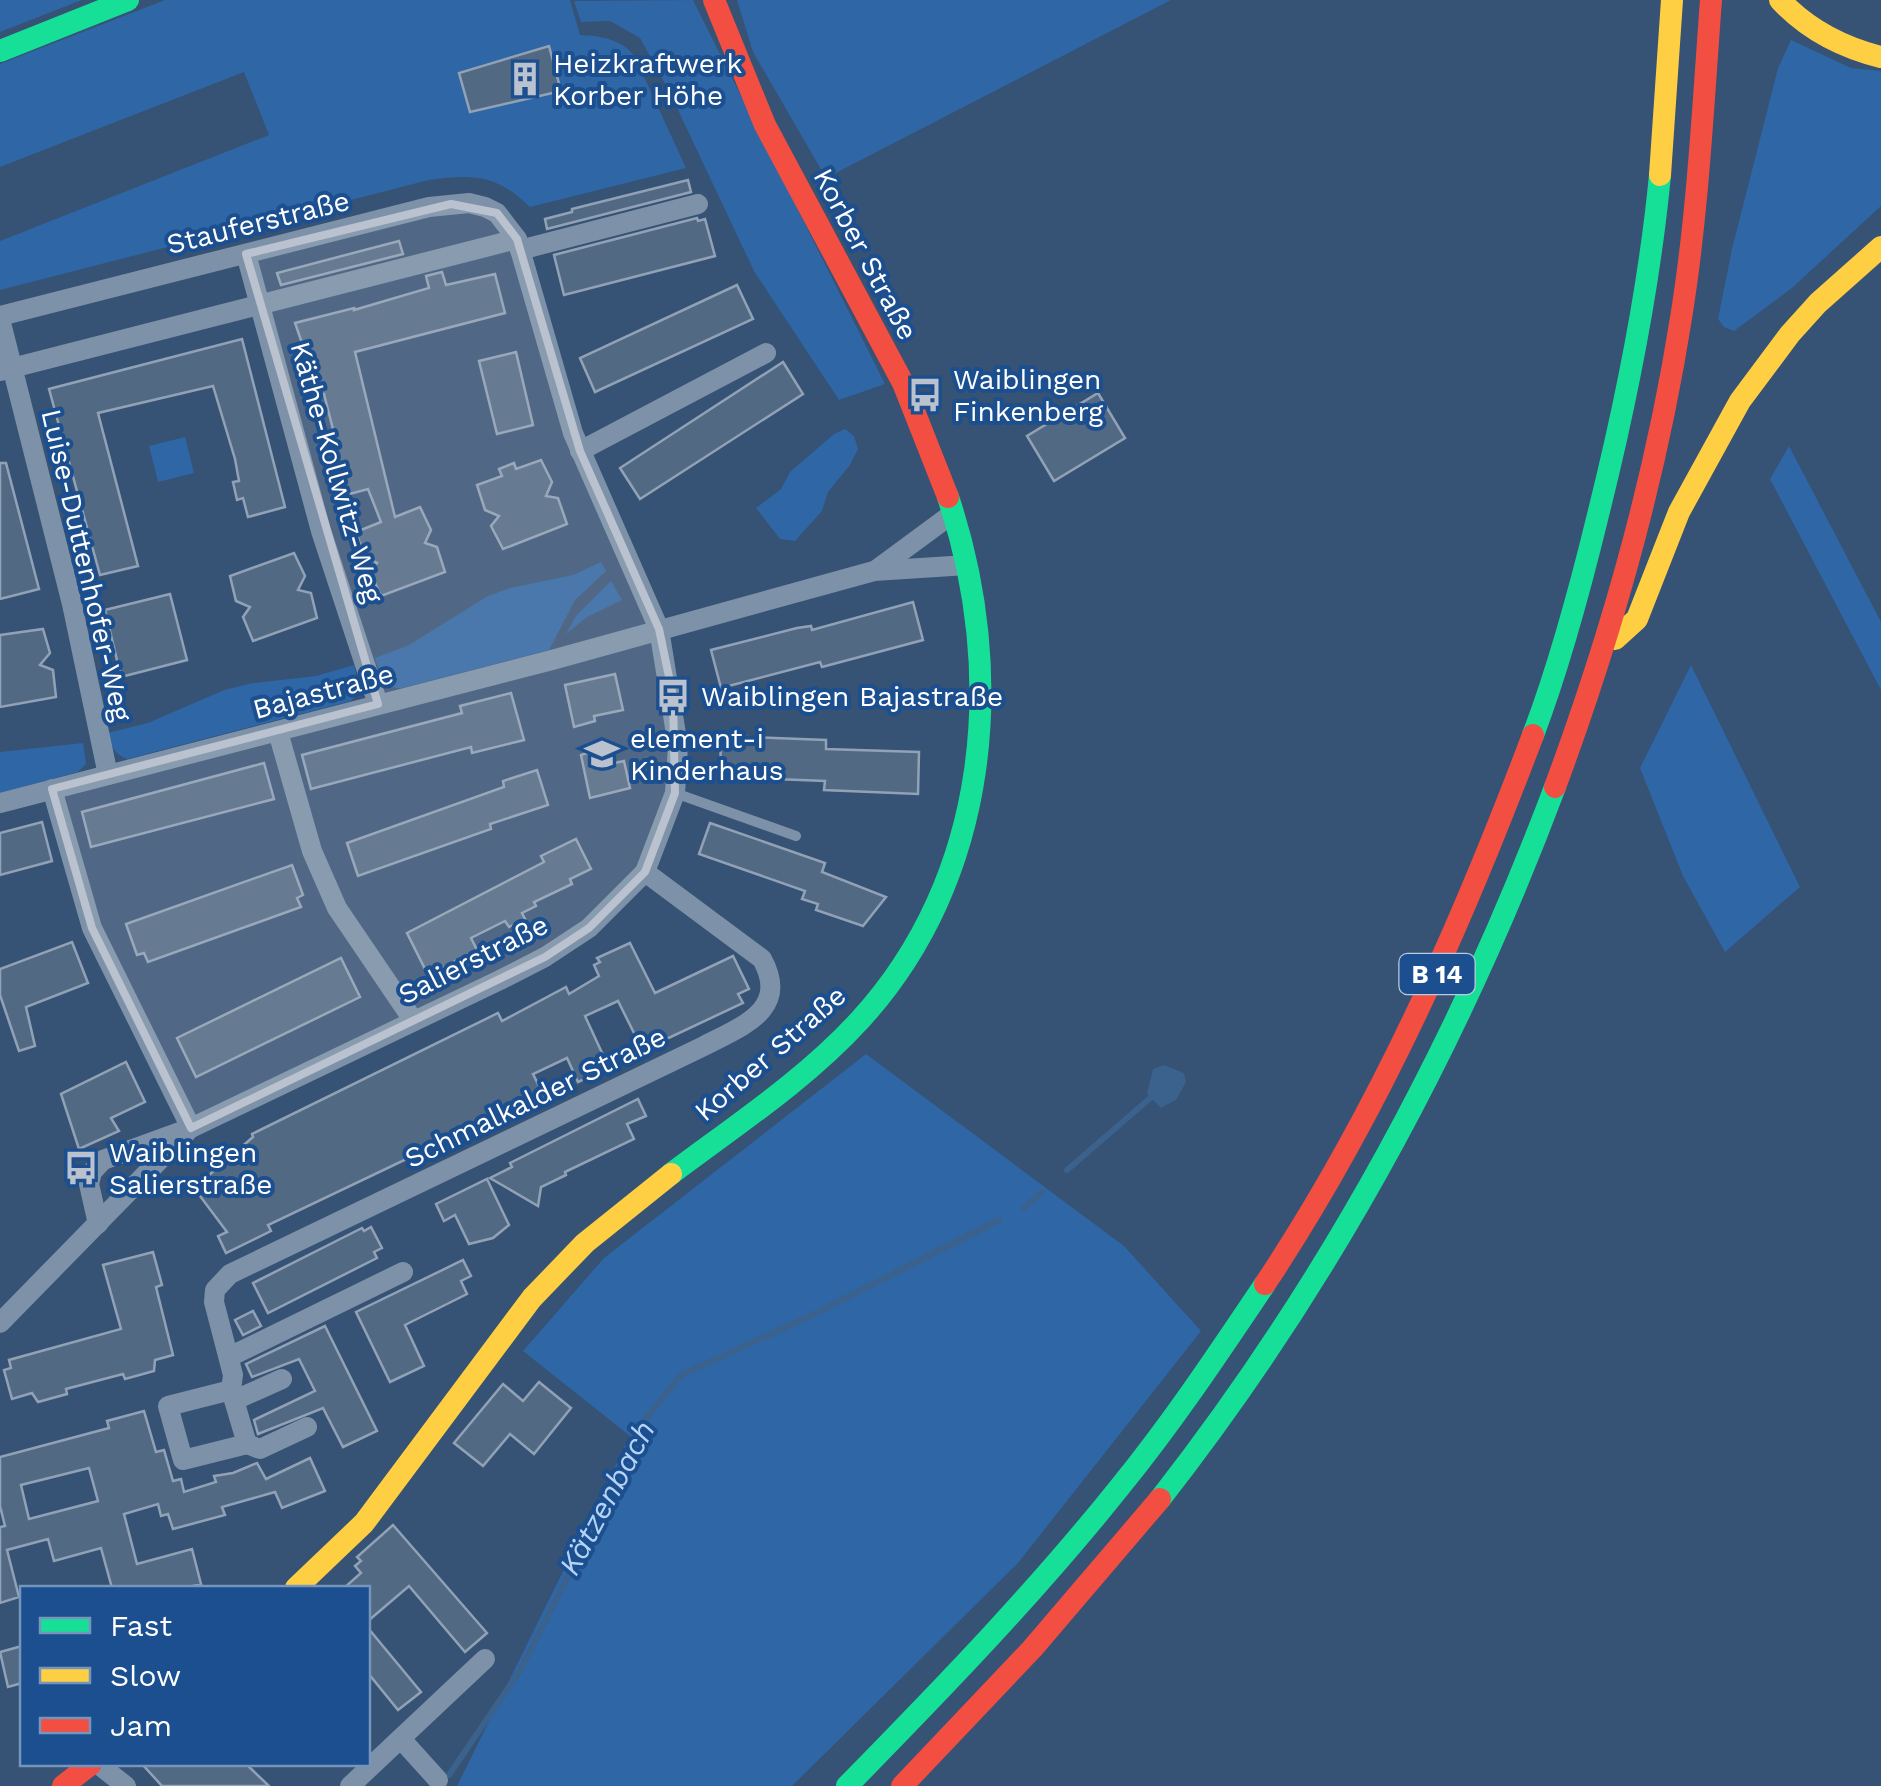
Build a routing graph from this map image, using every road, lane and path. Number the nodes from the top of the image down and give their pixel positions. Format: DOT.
graph roads {
  1 [pos="128,0"];
  2 [pos="714,0"];
  3 [pos="1672,0"];
  4 [pos="1711,0"];
  5 [pos="1780,0"];
  6 [pos="0,50"];
  7 [pos="1881,57"];
  8 [pos="698,204"];
  9 [pos="518,245"];
  10 [pos="1881,247"];
  11 [pos="246,254"];
  12 [pos="260,304"];
  13 [pos="0,318"];
  14 [pos="766,353"];
  15 [pos="6,370"];
  16 [pos="580,450"];
  17 [pos="952,514"];
  18 [pos="967,565"];
  19 [pos="874,571"];
  20 [pos="659,629"];
  21 [pos="1604,648"];
  22 [pos="378,704"];
  23 [pos="278,732"];
  24 [pos="108,775"];
  25 [pos="52,789"];
  26 [pos="675,793"];
  27 [pos="0,803"];
  28 [pos="796,836"];
  29 [pos="645,872"];
  30 [pos="414,1020"];
  31 [pos="191,1128"];
  32 [pos="98,1224"];
  33 [pos="403,1272"];
  34 [pos="3,1313"];
  35 [pos="230,1357"];
  36 [pos="282,1379"];
  37 [pos="233,1395"];
  38 [pos="307,1427"];
  39 [pos="247,1444"];
  40 [pos="298,1586"];
  41 [pos="486,1659"];
  42 [pos="400,1739"];
  43 [pos="91,1766"];
  44 [pos="97,1766"];
  45 [pos="438,1780"];
  46 [pos="63,1786"];
  47 [pos="126,1786"];
  48 [pos="350,1786"];
  49 [pos="847,1786"];
  50 [pos="902,1786"];
  1 -- 6 [label="main road"];
  2 -- 17 [label="main road, Korber Straße"];
  3 -- 49 [label="main road, B 14"];
  4 -- 21 [label="main road, B 14"];
  5 -- 7 [label="main road"];
  8 -- 9 [label="street"];
  9 -- 11 [label="street, Stauferstraße"];
  9 -- 12 [label="street"];
  9 -- 16 [label="street"];
  10 -- 21 [label="main road"];
  11 -- 12 [label="street, Käthe-Kollwitz-Weg"];
  11 -- 13 [label="street, Stauferstraße"];
  12 -- 15 [label="street"];
  12 -- 22 [label="street, Käthe-Kollwitz-Weg"];
  13 -- 15 [label="street, Luise-Duttenhofer-Weg"];
  14 -- 16 [label="street"];
  15 -- 24 [label="street, Luise-Duttenhofer-Weg"];
  16 -- 20 [label="street"];
  17 -- 18 [label="main road, Korber Straße"];
  17 -- 19 [label="street"];
  18 -- 19 [label="street"];
  18 -- 40 [label="main road, Korber Straße"];
  19 -- 20 [label="street"];
  20 -- 22 [label="street, Bajastraße"];
  20 -- 26 [label="street, Salierstraße"];
  21 -- 50 [label="main road, B 14"];
  22 -- 23 [label="street, Bajastraße"];
  23 -- 24 [label="street, Bajastraße"];
  23 -- 30 [label="street"];
  24 -- 25 [label="street, Bajastraße"];
  25 -- 27 [label="street, Bajastraße"];
  25 -- 31 [label="street"];
  26 -- 28 [label="lane"];
  26 -- 29 [label="street, Salierstraße"];
  29 -- 30 [label="street, Salierstraße"];
  29 -- 35 [label="street, Schmalkalder Straße"];
  30 -- 31 [label="street, Salierstraße"];
  31 -- 32 [label="street, Salierstraße"];
  31 -- 32 [label="street, Salierstraße"];
  32 -- 34 [label="street, Salierstraße"];
  33 -- 35 [label="street"];
  35 -- 37 [label="street, Schmalkalder Straße"];
  36 -- 37 [label="street"];
  37 -- 39 [label="street, Schmalkalder Straße"];
  37 -- 39 [label="street"];
  38 -- 39 [label="street"];
  41 -- 42 [label="street"];
  42 -- 45 [label="street"];
  42 -- 48 [label="street"];
  43 -- 46 [label="main road"];
  44 -- 47 [label="street"];
}
